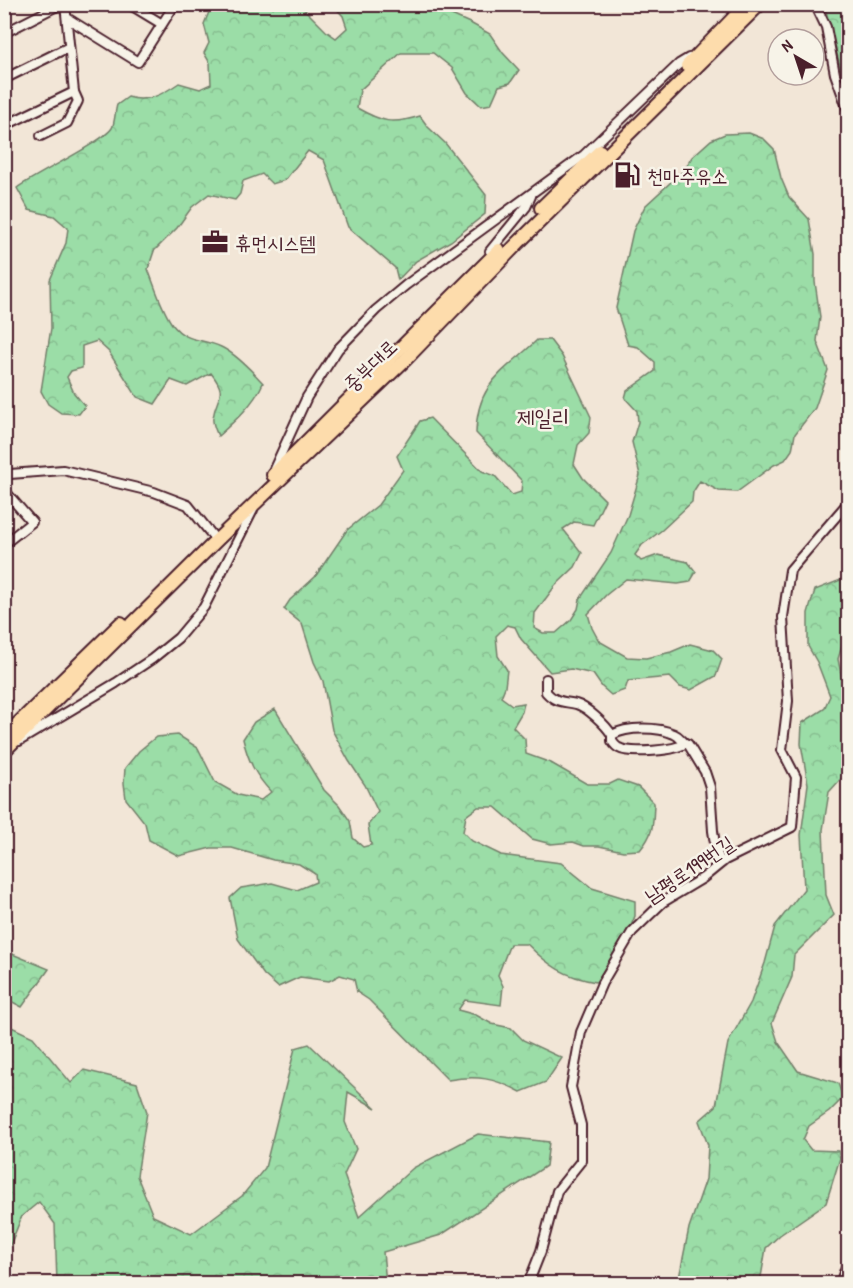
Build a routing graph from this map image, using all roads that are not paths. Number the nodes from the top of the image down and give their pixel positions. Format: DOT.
graph roads {
  1 [pos="61,4"];
  2 [pos="65,4"];
  3 [pos="129,4"];
  4 [pos="175,4"];
  5 [pos="747,4"];
  6 [pos="760,4"];
  7 [pos="815,4"];
  8 [pos="66,18"];
  9 [pos="162,24"];
  10 [pos="4,33"];
  11 [pos="69,47"];
  12 [pos="704,47"];
  13 [pos="4,79"];
  14 [pos="74,92"];
  15 [pos="849,111"];
  16 [pos="4,126"];
  17 [pos="41,135"];
  18 [pos="531,195"];
  19 [pos="471,279"];
  20 [pos="4,470"];
  21 [pos="271,476"];
  22 [pos="4,490"];
  23 [pos="849,499"];
  24 [pos="256,502"];
  25 [pos="212,535"];
  26 [pos="4,544"];
  27 [pos="546,680"];
  28 [pos="612,735"];
  29 [pos="685,743"];
  30 [pos="6,744"];
  31 [pos="721,863"];
  32 [pos="849,1261"];
  33 [pos="849,1281"];
  34 [pos="528,1284"];
  35 [pos="841,1284"];
  1 -- 10 [label="street"];
  2 -- 8 [label="street"];
  3 -- 9 [label="street"];
  4 -- 9 [label="street"];
  5 -- 12 [label="main road, 중부대로"];
  6 -- 24 [label="main road, 중부대로"];
  7 -- 15 [label="street"];
  8 -- 9 [label="street"];
  8 -- 11 [label="street"];
  11 -- 13 [label="street"];
  11 -- 14 [label="street"];
  12 -- 18 [label="street"];
  12 -- 19 [label="main road, 중부대로"];
  14 -- 16 [label="street"];
  14 -- 17 [label="street"];
  18 -- 19 [label="street"];
  18 -- 21 [label="street"];
  19 -- 21 [label="main road, 중부대로"];
  20 -- 25 [label="street"];
  21 -- 25 [label="main road, 중부대로"];
  22 -- 26 [label="street"];
  23 -- 31 [label="street, 남평로199번길"];
  24 -- 30 [label="main road, 중부대로"];
  24 -- 30 [label="street"];
  25 -- 30 [label="main road, 중부대로"];
  27 -- 28 [label="street"];
  28 -- 29 [label="street"];
  28 -- 29 [label="street"];
  29 -- 31 [label="street"];
  31 -- 34 [label="street, 남평로199번길"];
  32 -- 35 [label="street"];
  33 -- 35 [label="street"];
}
